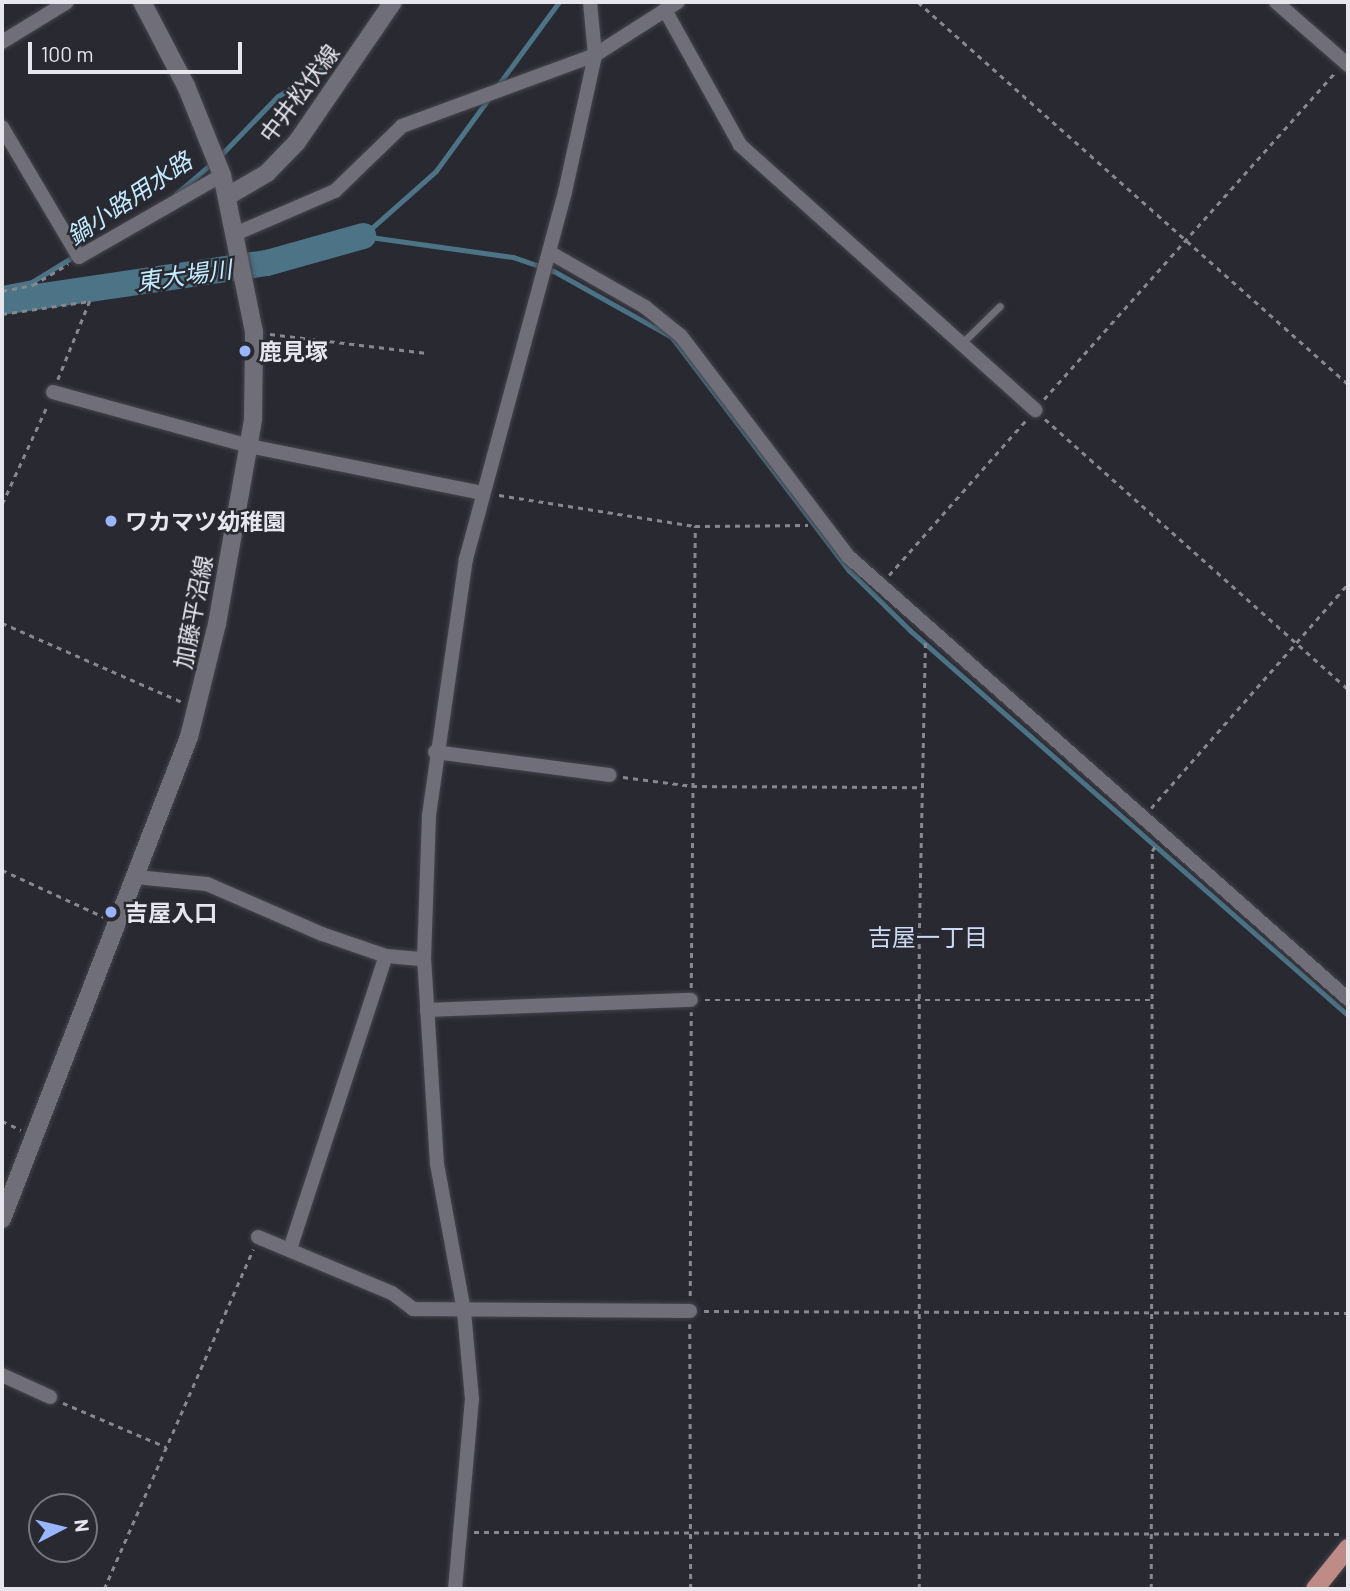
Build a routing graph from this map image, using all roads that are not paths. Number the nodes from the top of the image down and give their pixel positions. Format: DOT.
graph roads {
  1 [pos="67,2"];
  2 [pos="142,2"];
  3 [pos="393,2"];
  4 [pos="590,2"];
  5 [pos="1276,2"];
  6 [pos="672,6"];
  7 [pos="2,42"];
  8 [pos="595,55"];
  9 [pos="1346,64"];
  10 [pos="2,127"];
  11 [pos="222,175"];
  12 [pos="228,196"];
  13 [pos="236,234"];
  14 [pos="549,252"];
  15 [pos="1000,306"];
  16 [pos="961,344"];
  17 [pos="53,392"];
  18 [pos="1035,410"];
  19 [pos="249,446"];
  20 [pos="482,493"];
  21 [pos="435,752"];
  22 [pos="609,775"];
  23 [pos="136,877"];
  24 [pos="386,956"];
  25 [pos="424,960"];
  26 [pos="1348,999"];
  27 [pos="691,1000"];
  28 [pos="427,1010"];
  29 [pos="2,1219"];
  30 [pos="258,1237"];
  31 [pos="290,1249"];
  32 [pos="464,1311"];
  33 [pos="690,1311"];
  34 [pos="2,1375"];
  35 [pos="50,1397"];
  36 [pos="1348,1548"];
  37 [pos="455,1589"];
  38 [pos="1315,1589"];
  1 -- 7 [label="street"];
  2 -- 11 [label="main road, 加藤平沼線"];
  3 -- 12 [label="main road, 中井松伏線"];
  4 -- 8 [label="street"];
  5 -- 9 [label="street"];
  6 -- 8 [label="street"];
  6 -- 16 [label="street"];
  8 -- 13 [label="street"];
  8 -- 14 [label="street"];
  10 -- 11 [label="street"];
  11 -- 12 [label="main road, 加藤平沼線"];
  12 -- 13 [label="main road, 加藤平沼線"];
  13 -- 19 [label="main road, 加藤平沼線"];
  14 -- 20 [label="street"];
  14 -- 26 [label="street"];
  15 -- 16 [label="lane"];
  16 -- 18 [label="street"];
  17 -- 19 [label="street"];
  19 -- 20 [label="street"];
  19 -- 23 [label="main road, 加藤平沼線"];
  20 -- 21 [label="street"];
  21 -- 22 [label="street"];
  21 -- 25 [label="street"];
  23 -- 24 [label="street"];
  23 -- 29 [label="main road, 加藤平沼線"];
  24 -- 25 [label="street"];
  24 -- 31 [label="street"];
  25 -- 28 [label="street"];
  27 -- 28 [label="street"];
  28 -- 32 [label="street"];
  30 -- 31 [label="street"];
  31 -- 32 [label="street"];
  32 -- 33 [label="street"];
  32 -- 37 [label="street"];
  34 -- 35 [label="street"];
  36 -- 38 [label="main road"];
}
